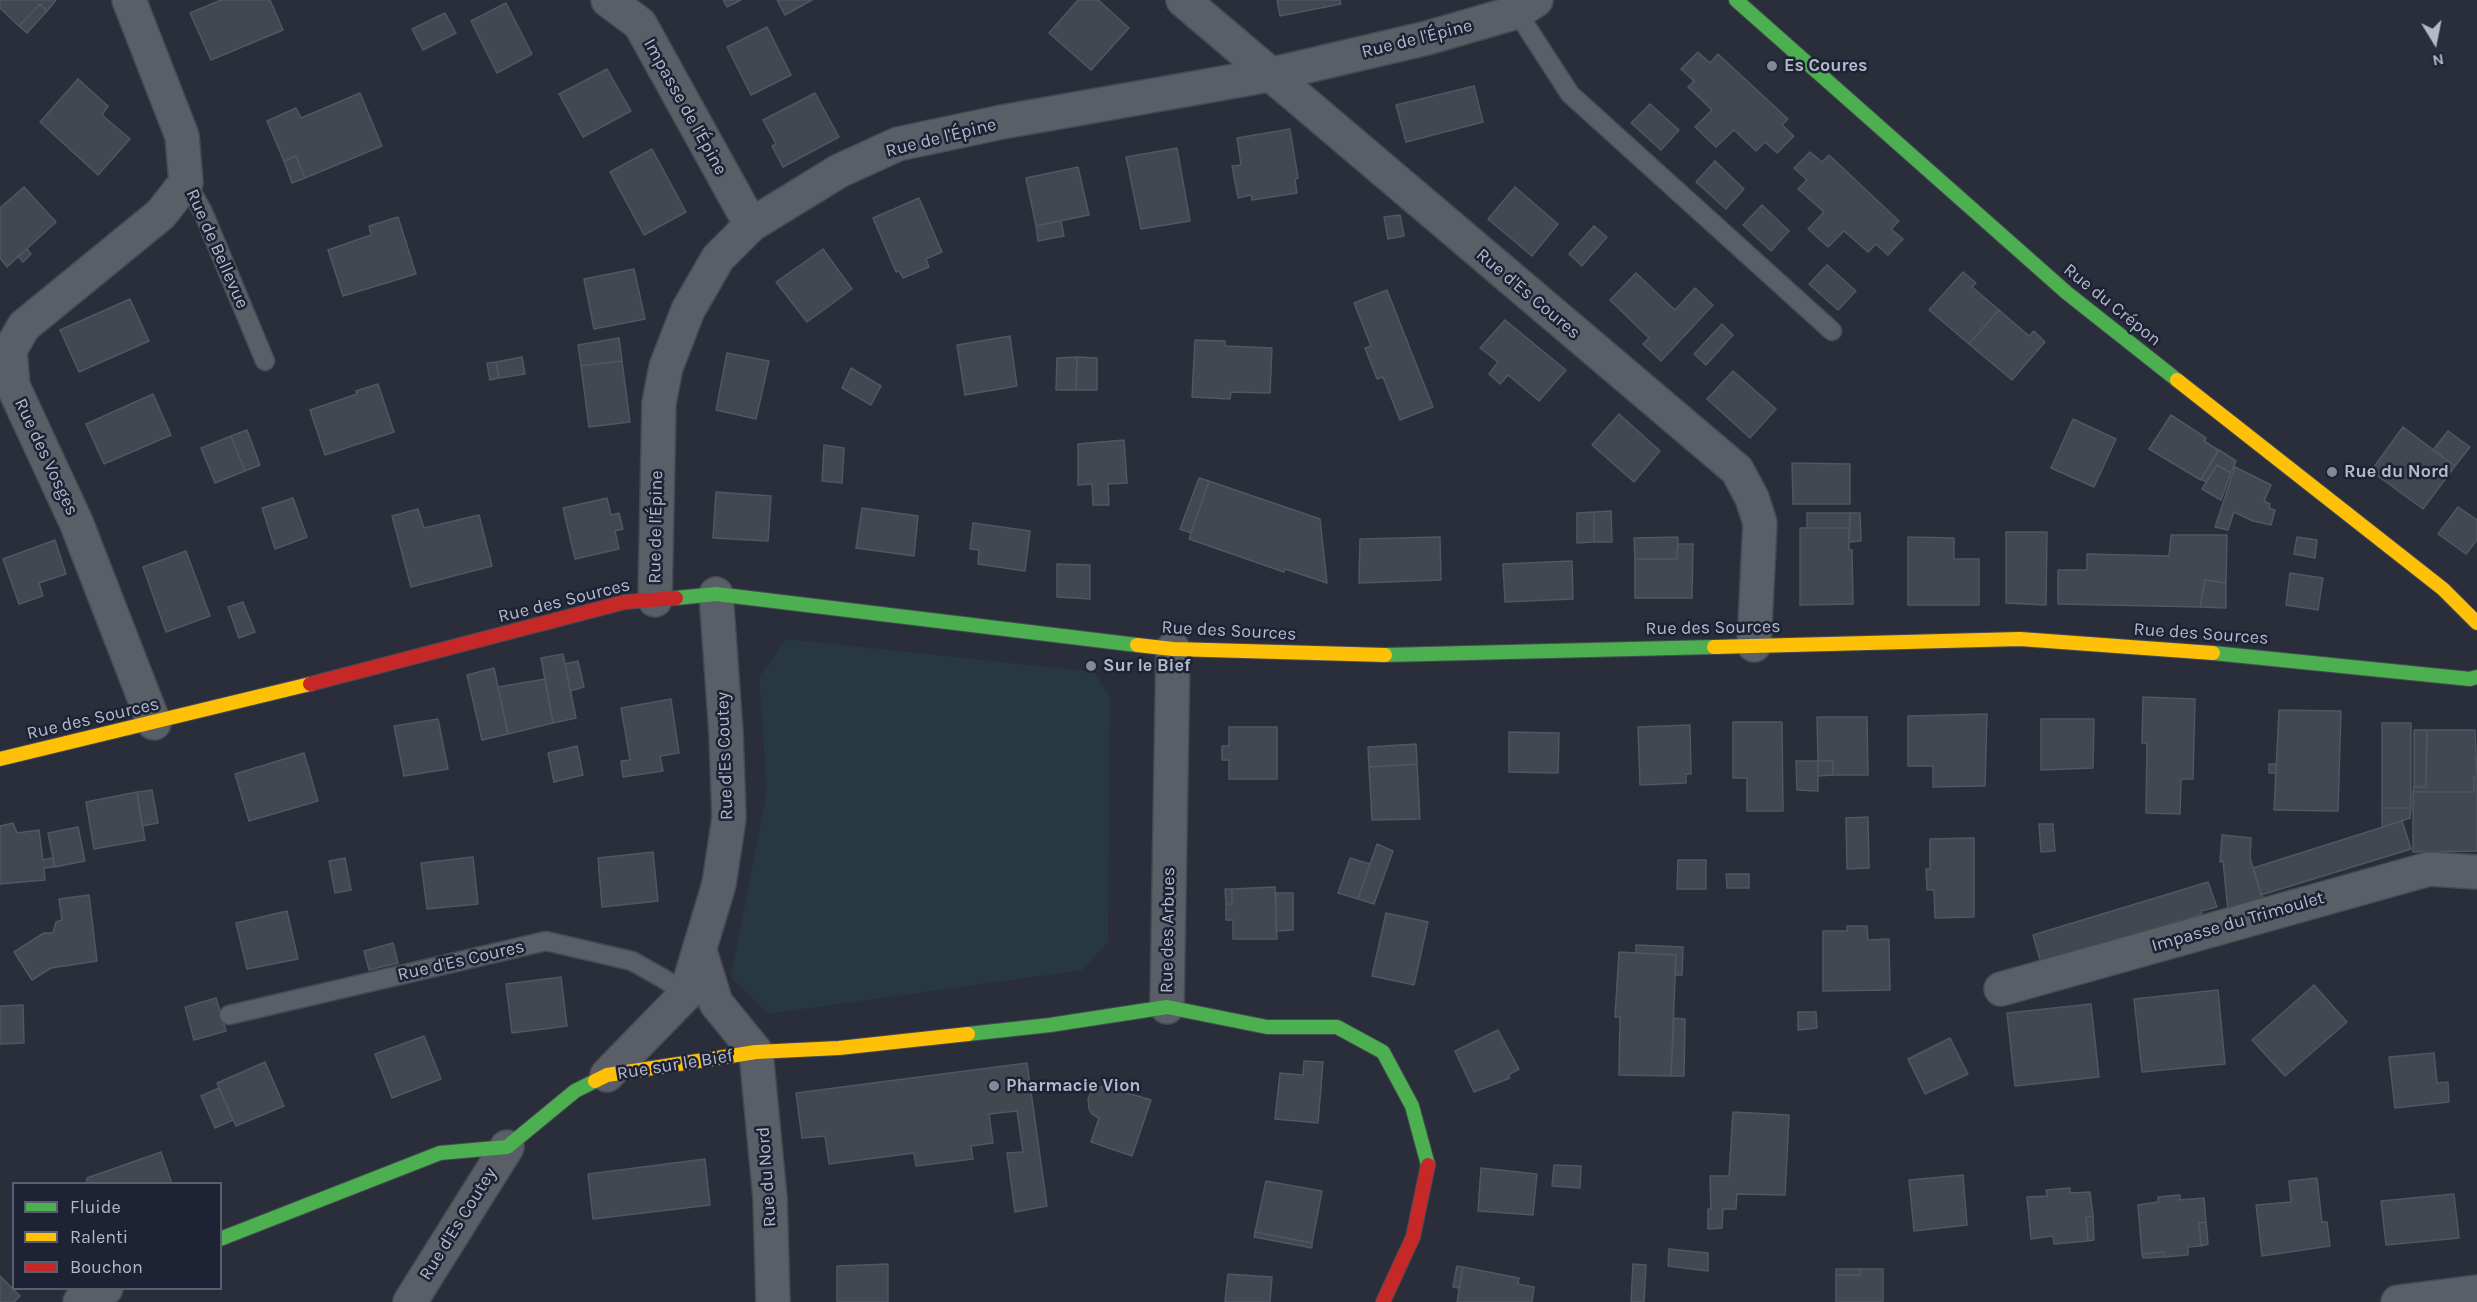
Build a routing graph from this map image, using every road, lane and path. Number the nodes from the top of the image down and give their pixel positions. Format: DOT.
graph roads {
  1 [pos="129,0"];
  2 [pos="608,0"];
  3 [pos="1183,0"];
  4 [pos="1736,0"];
  5 [pos="1526,6"];
  6 [pos="1269,75"];
  7 [pos="186,182"];
  8 [pos="751,225"];
  9 [pos="1833,331"];
  10 [pos="265,361"];
  11 [pos="716,594"];
  12 [pos="655,600"];
  13 [pos="2477,623"];
  14 [pos="1754,645"];
  15 [pos="1173,649"];
  16 [pos="2477,677"];
  17 [pos="154,723"];
  18 [pos="0,759"];
  19 [pos="2477,872"];
  20 [pos="700,951"];
  21 [pos="2001,989"];
  22 [pos="686,994"];
  23 [pos="1167,1007"];
  24 [pos="230,1015"];
  25 [pos="756,1052"];
  26 [pos="607,1075"];
  27 [pos="507,1147"];
  28 [pos="222,1238"];
  29 [pos="102,1290"];
  30 [pos="2477,1292"];
  31 [pos="80,1302"];
  32 [pos="410,1302"];
  33 [pos="773,1302"];
  34 [pos="1383,1302"];
  35 [pos="2398,1302"];
  1 -- 7 [label="street, Rue de Bellevue"];
  2 -- 8 [label="street, Impasse de l'Épine"];
  3 -- 6 [label="street, Rue d'Es Coures"];
  4 -- 13 [label="street, Rue du Crépon"];
  5 -- 6 [label="street, Rue de l'Épine"];
  5 -- 9 [label="lane"];
  6 -- 8 [label="street, Rue de l'Épine"];
  6 -- 14 [label="street, Rue d'Es Coures"];
  7 -- 10 [label="lane, Rue de Bellevue"];
  7 -- 17 [label="street, Rue des Vosges"];
  8 -- 12 [label="street, Rue de l'Épine"];
  11 -- 12 [label="street, Rue des Sources"];
  11 -- 15 [label="street, Rue des Sources"];
  11 -- 20 [label="street, Rue d'Es Coutey"];
  12 -- 17 [label="street, Rue des Sources"];
  14 -- 15 [label="street, Rue des Sources"];
  14 -- 16 [label="street, Rue des Sources"];
  15 -- 23 [label="street, Rue des Arbues"];
  17 -- 18 [label="street, Rue des Sources"];
  19 -- 21 [label="street, Impasse du Trimoulet"];
  20 -- 22 [label="street, Rue d'Es Coutey"];
  20 -- 25 [label="street"];
  22 -- 24 [label="lane, Rue d'Es Coures"];
  22 -- 26 [label="street, Rue d'Es Coutey"];
  23 -- 25 [label="street, Rue sur le Bief"];
  23 -- 34 [label="street, Rue des Arbues"];
  25 -- 26 [label="street, Rue sur le Bief"];
  25 -- 33 [label="street, Rue du Nord"];
  26 -- 27 [label="street, Rue sur le Bief"];
  27 -- 28 [label="street"];
  27 -- 32 [label="street, Rue d'Es Coutey"];
  29 -- 31 [label="street"];
  30 -- 35 [label="street"];
}
